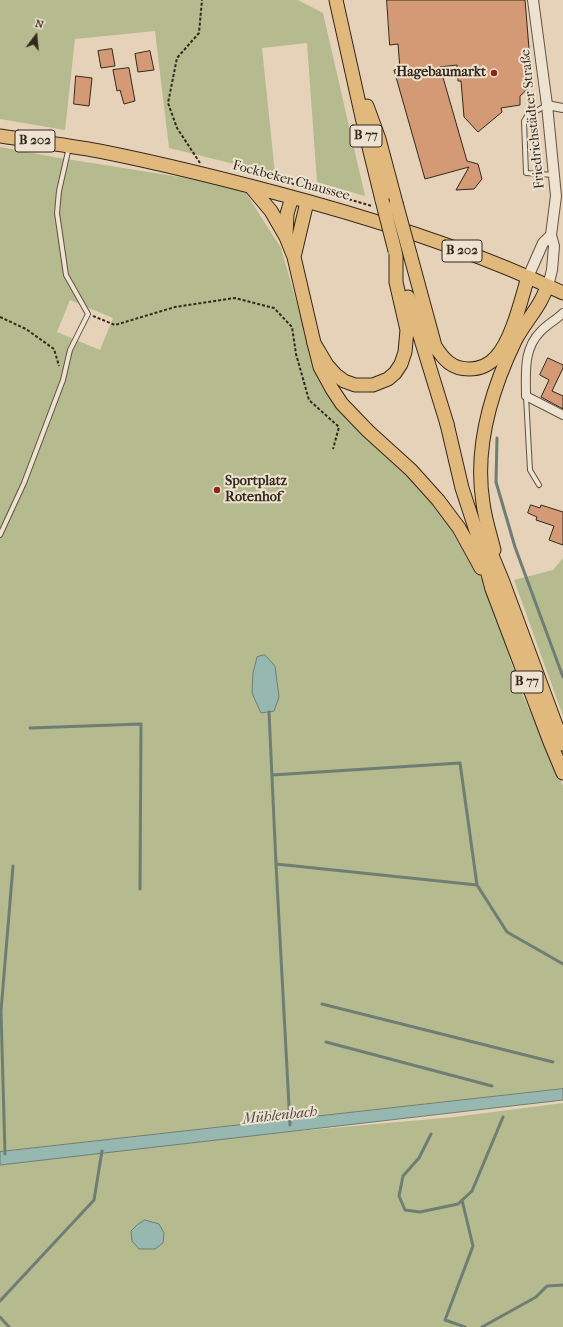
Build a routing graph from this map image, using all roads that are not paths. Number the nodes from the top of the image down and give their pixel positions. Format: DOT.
graph roads {
  1 [pos="336,0"];
  2 [pos="533,0"];
  3 [pos="352,71"];
  4 [pos="547,105"];
  5 [pos="563,108"];
  6 [pos="0,136"];
  7 [pos="69,147"];
  8 [pos="554,175"];
  9 [pos="250,186"];
  10 [pos="292,197"];
  11 [pos="307,202"];
  12 [pos="550,235"];
  13 [pos="286,237"];
  14 [pos="395,252"];
  15 [pos="294,257"];
  16 [pos="528,277"];
  17 [pos="548,286"];
  18 [pos="563,293"];
  19 [pos="563,312"];
  20 [pos="314,343"];
  21 [pos="526,396"];
  22 [pos="563,415"];
  23 [pos="447,424"];
  24 [pos="539,485"];
  25 [pos="0,535"];
  26 [pos="503,582"];
  27 [pos="492,589"];
  28 [pos="563,744"];
  29 [pos="563,773"];
  1 -- 3 [label="main road, B 77"];
  2 -- 4 [label="street, Friedrichstädter Straße"];
  3 -- 14 [label="main road, B 77, bridge"];
  3 -- 16 [label="main road, bridge"];
  4 -- 5 [label="street"];
  4 -- 8 [label="street, Friedrichstädter Straße"];
  4 -- 8 [label="lane"];
  6 -- 7 [label="main road, Fockbeker Chaussee / B 202"];
  7 -- 9 [label="main road, Fockbeker Chaussee / B 202"];
  7 -- 25 [label="lane"];
  8 -- 12 [label="street, Friedrichstädter Straße"];
  9 -- 10 [label="main road, Fockbeker Chaussee / B 202"];
  9 -- 13 [label="main road"];
  10 -- 11 [label="main road, Fockbeker Chaussee / B 202"];
  10 -- 13 [label="main road"];
  11 -- 15 [label="main road"];
  11 -- 16 [label="main road, Fockbeker Chaussee / B 202"];
  12 -- 16 [label="street, Friedrichstädter Straße"];
  12 -- 17 [label="street, Friedrichstädter Straße"];
  13 -- 15 [label="main road"];
  14 -- 20 [label="main road"];
  14 -- 23 [label="main road, B 77"];
  15 -- 20 [label="main road"];
  16 -- 17 [label="main road, Fockbeker Chaussee / B 202"];
  17 -- 18 [label="main road, Fockbeker Chaussee"];
  17 -- 26 [label="main road"];
  19 -- 21 [label="street"];
  20 -- 27 [label="main road"];
  21 -- 22 [label="street"];
  21 -- 24 [label="lane"];
  23 -- 26 [label="main road, B 77"];
  23 -- 27 [label="main road, B 77"];
  26 -- 28 [label="main road, B 77"];
  27 -- 29 [label="main road, B 77"];
}
